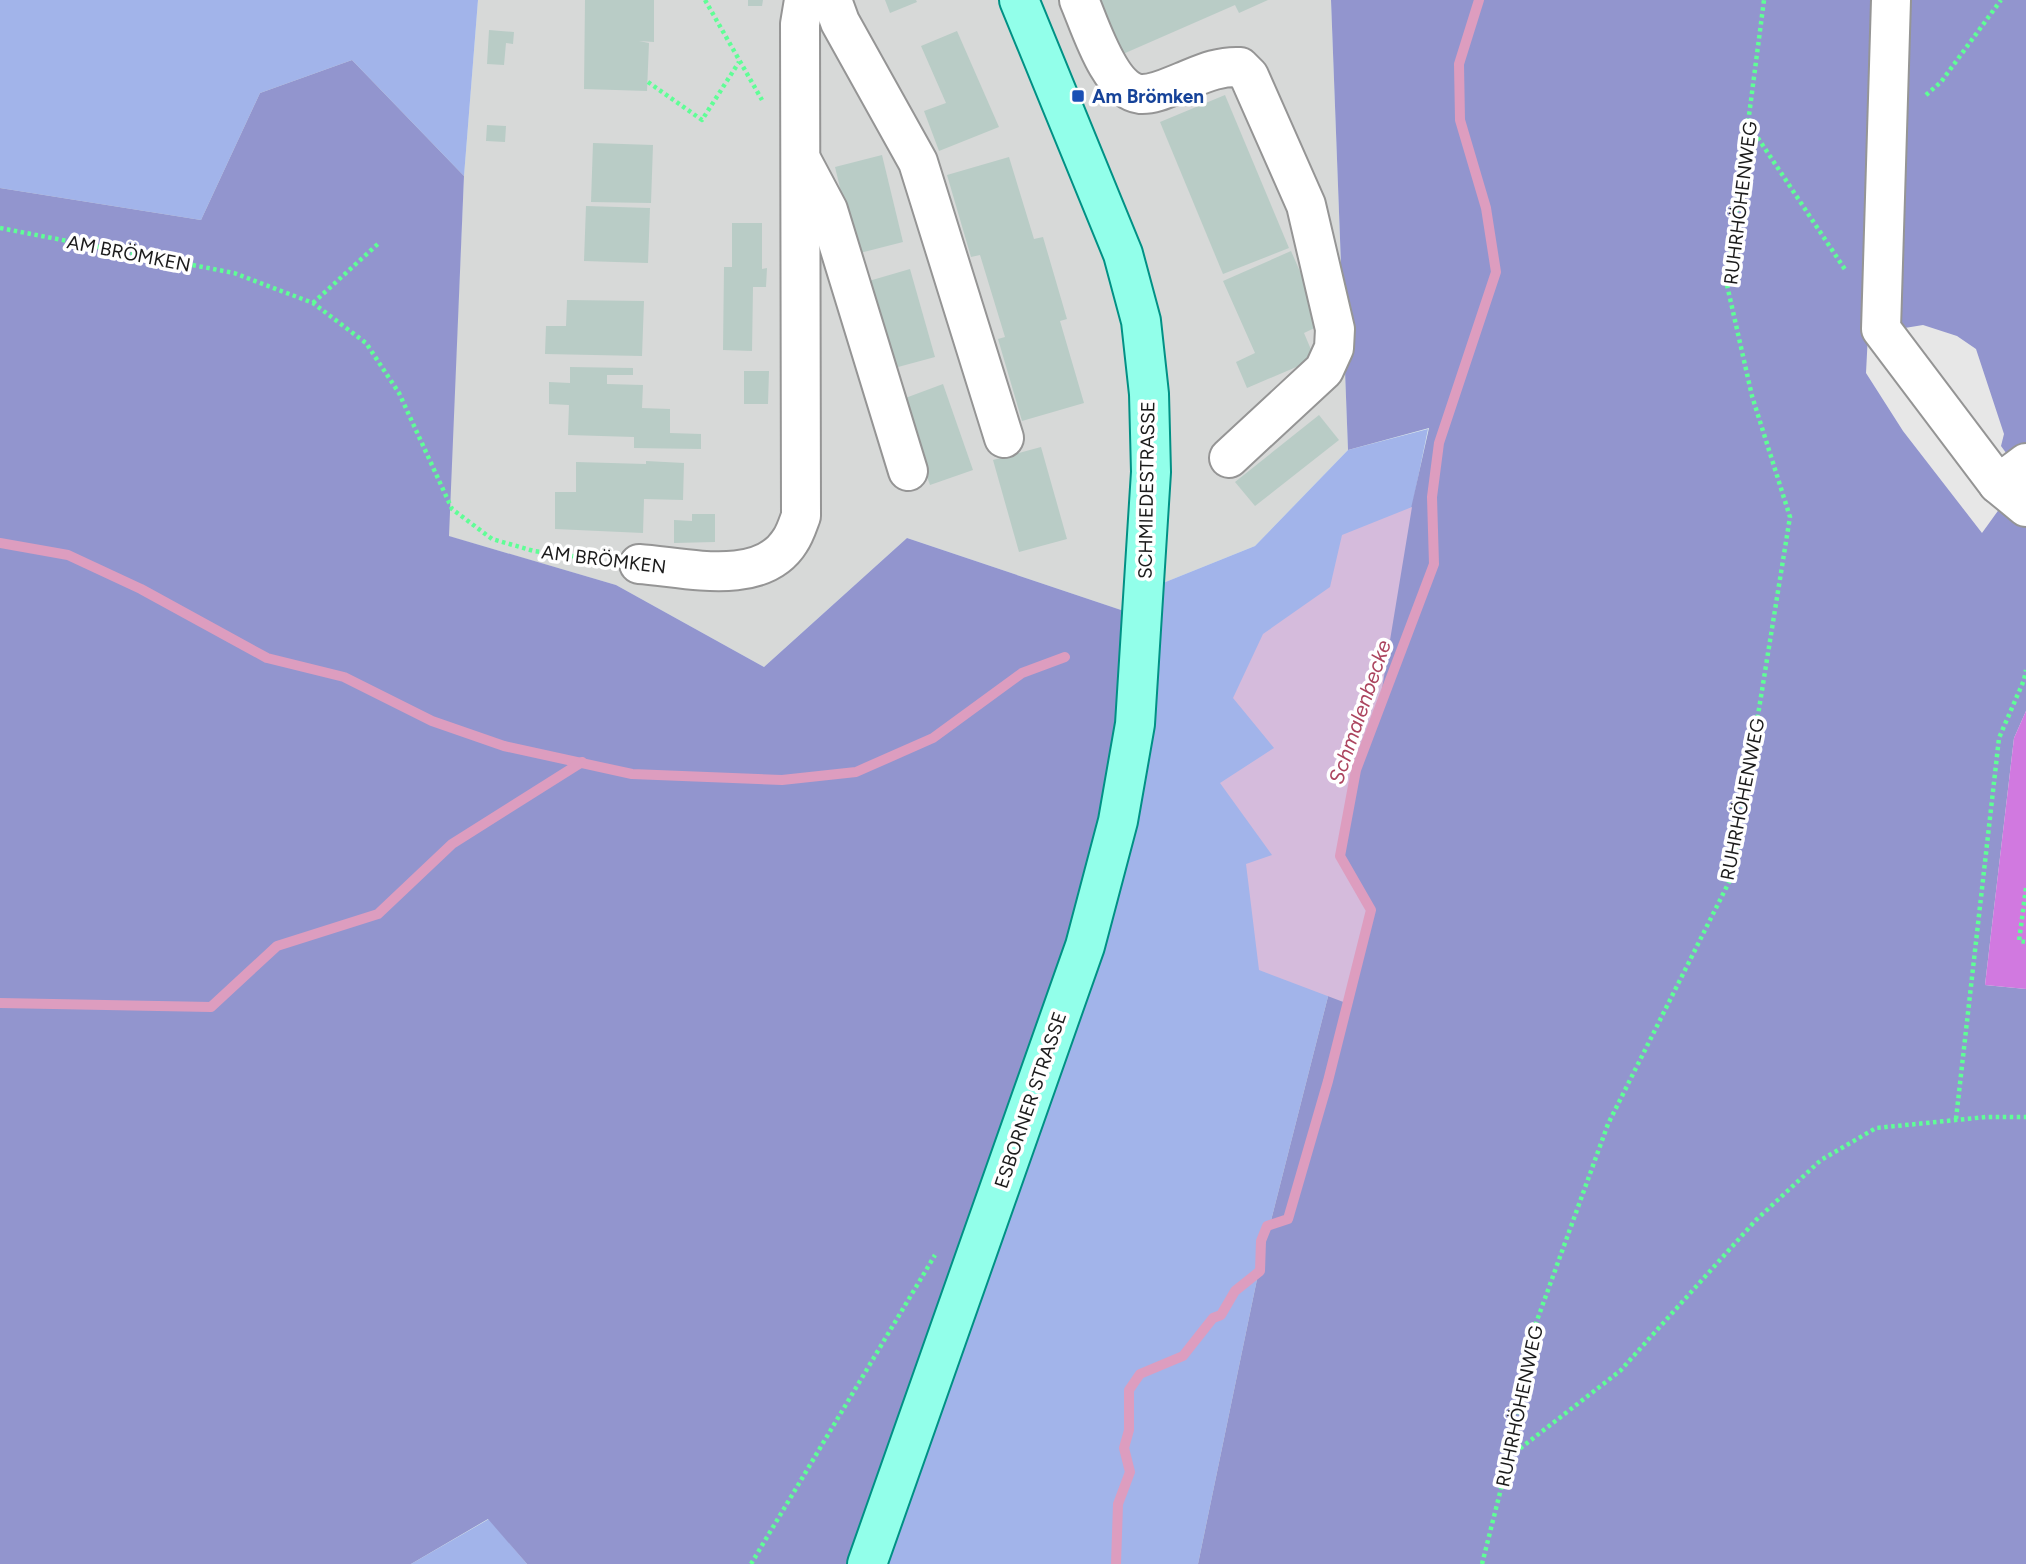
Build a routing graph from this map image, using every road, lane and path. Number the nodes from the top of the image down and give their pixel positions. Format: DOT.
graph roads {
  1 [pos="705,0"];
  2 [pos="804,0"];
  3 [pos="832,0"];
  4 [pos="1019,0"];
  5 [pos="1079,0"];
  6 [pos="1764,0"];
  7 [pos="1891,0"];
  8 [pos="2001,0"];
  9 [pos="729,43"];
  10 [pos="739,62"];
  11 [pos="648,82"];
  12 [pos="1750,125"];
  13 [pos="1887,127"];
  14 [pos="800,158"];
  15 [pos="0,228"];
  16 [pos="380,242"];
  17 [pos="1847,273"];
  18 [pos="313,303"];
  19 [pos="1004,438"];
  20 [pos="1229,458"];
  21 [pos="908,471"];
  22 [pos="2017,484"];
  23 [pos="639,564"];
  24 [pos="1142,624"];
  25 [pos="2026,670"];
  26 [pos="2026,888"];
  27 [pos="2026,942"];
  28 [pos="2026,1117"];
  29 [pos="1956,1120"];
  30 [pos="942,1243"];
  31 [pos="1509,1457"];
  32 [pos="751,1564"];
  33 [pos="867,1564"];
  34 [pos="1482,1564"];
  1 -- 9 [label="path"];
  2 -- 14 [label="street, AM BRÖMKEN"];
  3 -- 19 [label="street"];
  4 -- 24 [label="main road, SCHMIEDESTRASSE"];
  5 -- 20 [label="street"];
  6 -- 12 [label="path, RUHRHÖHENWEG"];
  7 -- 13 [label="street"];
  8 -- 13 [label="path"];
  10 -- 11 [label="path"];
  12 -- 17 [label="path"];
  12 -- 31 [label="path, RUHRHÖHENWEG"];
  13 -- 22 [label="street"];
  14 -- 21 [label="street"];
  14 -- 23 [label="street, AM BRÖMKEN"];
  15 -- 18 [label="path, AM BRÖMKEN"];
  16 -- 18 [label="path"];
  18 -- 23 [label="path, AM BRÖMKEN"];
  24 -- 33 [label="main road, ESBORNER STRASSE"];
  25 -- 29 [label="path"];
  26 -- 27 [label="path"];
  28 -- 29 [label="path"];
  29 -- 31 [label="path"];
  30 -- 32 [label="path"];
  31 -- 34 [label="path, RUHRHÖHENWEG"];
}
